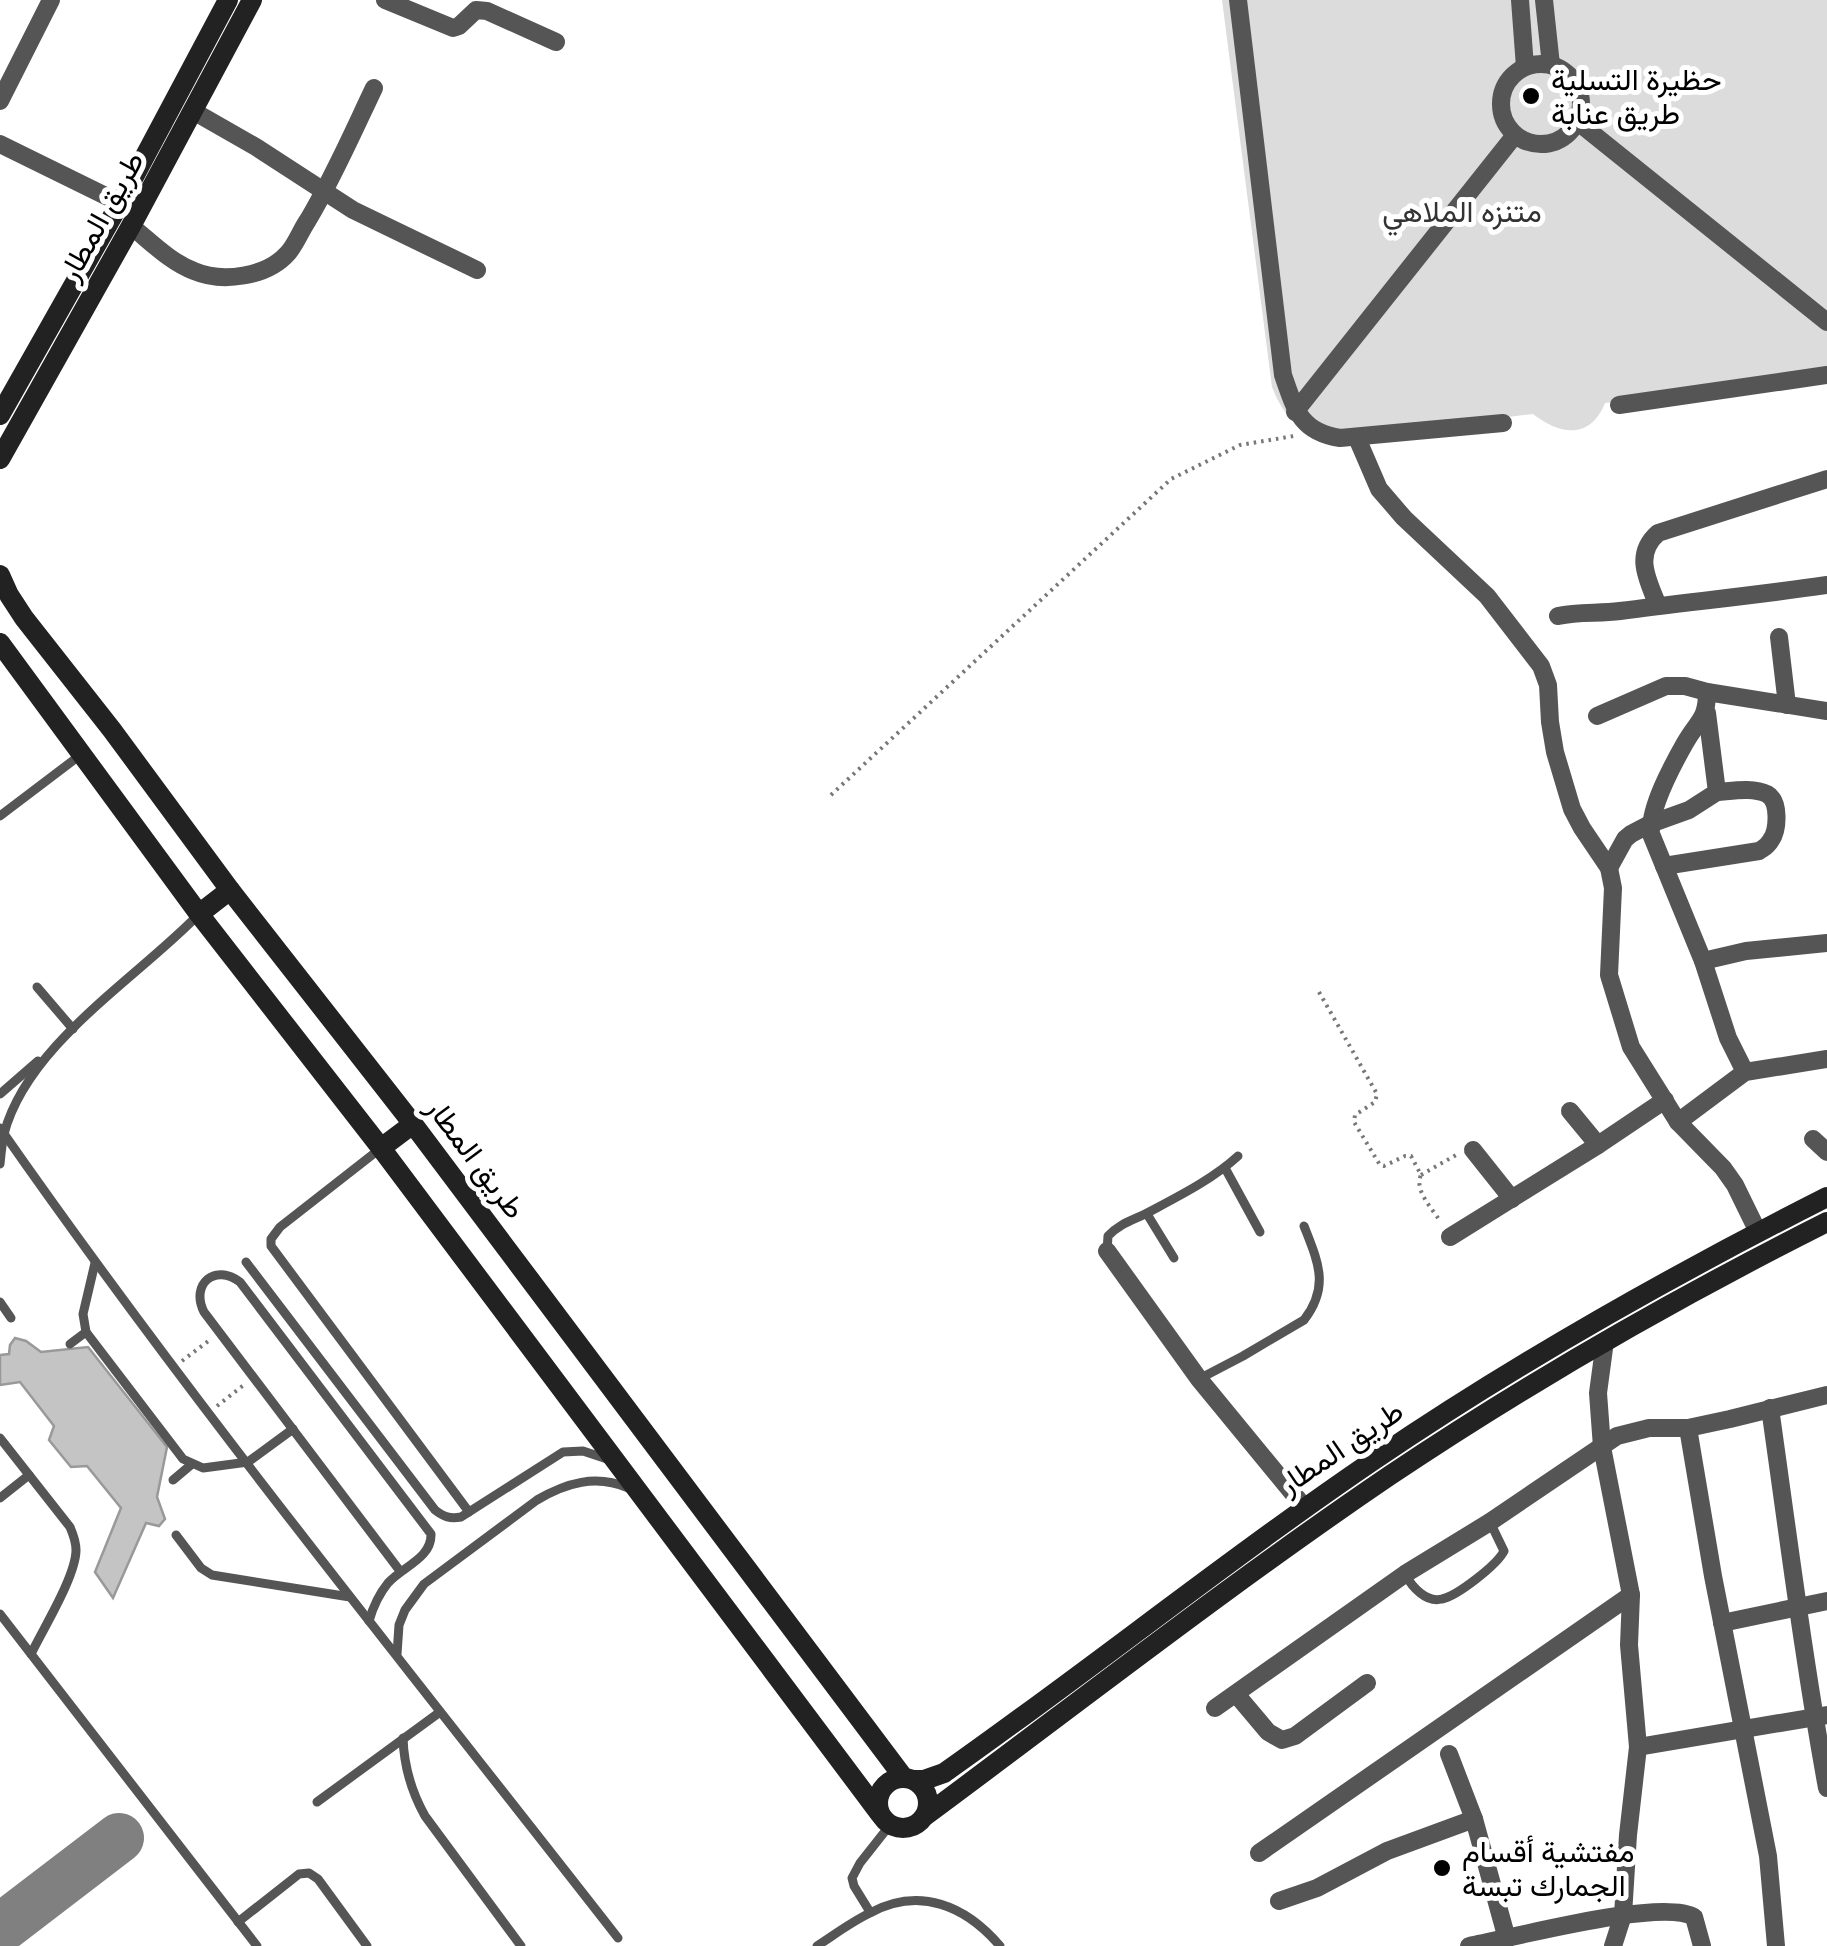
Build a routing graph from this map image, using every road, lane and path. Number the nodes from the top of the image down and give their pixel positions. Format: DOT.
graph roads {
  1 [pos="52,0"];
  2 [pos="228,0"];
  3 [pos="252,0"];
  4 [pos="1238,0"];
  5 [pos="1520,0"];
  6 [pos="1544,0"];
  7 [pos="389,1"];
  8 [pos="556,42"];
  9 [pos="1550,65"];
  10 [pos="1525,67"];
  11 [pos="374,88"];
  12 [pos="0,101"];
  13 [pos="193,111"];
  14 [pos="1578,122"];
  15 [pos="1515,135"];
  16 [pos="0,144"];
  17 [pos="324,192"];
  18 [pos="120,203"];
  19 [pos="131,226"];
  20 [pos="478,270"];
  21 [pos="1827,322"];
  22 [pos="1827,375"];
  23 [pos="1619,405"];
  24 [pos="1295,412"];
  25 [pos="0,415"];
  26 [pos="1503,423"];
  27 [pos="1318,432"];
  28 [pos="1357,438"];
  29 [pos="0,460"];
  30 [pos="1827,479"];
  31 [pos="0,575"];
  32 [pos="1827,585"];
  33 [pos="1658,606"];
  34 [pos="1558,616"];
  35 [pos="1779,636"];
  36 [pos="0,643"];
  37 [pos="1708,692"];
  38 [pos="1786,705"];
  39 [pos="1827,711"];
  40 [pos="1707,713"];
  41 [pos="1597,716"];
  42 [pos="112,730"];
  43 [pos="82,754"];
  44 [pos="1717,792"];
  45 [pos="831,795"];
  46 [pos="0,816"];
  47 [pos="1650,824"];
  48 [pos="1664,866"];
  49 [pos="1610,868"];
  50 [pos="230,890"];
  51 [pos="199,914"];
  52 [pos="1827,942"];
  53 [pos="1703,961"];
  54 [pos="37,987"];
  55 [pos="1319,992"];
  56 [pos="73,1029"];
  57 [pos="55,1046"];
  58 [pos="1827,1059"];
  59 [pos="1745,1072"];
  60 [pos="0,1094"];
  61 [pos="1665,1100"];
  62 [pos="1570,1110"];
  63 [pos="1678,1122"];
  64 [pos="413,1124"];
  65 [pos="2,1131"];
  66 [pos="1598,1145"];
  67 [pos="381,1148"];
  68 [pos="1474,1150"];
  69 [pos="1238,1156"];
  70 [pos="0,1164"];
  71 [pos="1225,1168"];
  72 [pos="1421,1174"];
  73 [pos="1827,1198"];
  74 [pos="1512,1199"];
  75 [pos="1146,1214"];
  76 [pos="1827,1222"];
  77 [pos="1304,1226"];
  78 [pos="1260,1232"];
  79 [pos="1758,1232"];
  80 [pos="1450,1237"];
  81 [pos="1108,1251"];
  82 [pos="1174,1258"];
  83 [pos="246,1262"];
  84 [pos="95,1263"];
  85 [pos="0,1302"];
  86 [pos="11,1318"];
  87 [pos="1593,1323"];
  88 [pos="86,1332"];
  89 [pos="220,1332"];
  90 [pos="1605,1341"];
  91 [pos="70,1344"];
  92 [pos="174,1367"];
  93 [pos="253,1376"];
  94 [pos="1200,1379"];
  95 [pos="1827,1395"];
  96 [pos="1770,1408"];
  97 [pos="210,1413"];
  98 [pos="1688,1428"];
  99 [pos="293,1429"];
  100 [pos="0,1438"];
  101 [pos="1602,1447"];
  102 [pos="248,1462"];
  103 [pos="615,1463"];
  104 [pos="192,1464"];
  105 [pos="29,1476"];
  106 [pos="173,1480"];
  107 [pos="637,1492"];
  108 [pos="0,1498"];
  109 [pos="1304,1508"];
  110 [pos="469,1512"];
  111 [pos="1490,1522"];
  112 [pos="1318,1526"];
  113 [pos="176,1535"];
  114 [pos="400,1572"];
  115 [pos="1405,1574"];
  116 [pos="1631,1595"];
  117 [pos="350,1597"];
  118 [pos="1827,1601"];
  119 [pos="1799,1606"];
  120 [pos="0,1614"];
  121 [pos="369,1621"];
  122 [pos="1722,1623"];
  123 [pos="31,1654"];
  124 [pos="397,1657"];
  125 [pos="1367,1683"];
  126 [pos="1236,1694"];
  127 [pos="1215,1708"];
  128 [pos="440,1712"];
  129 [pos="1820,1716"];
  130 [pos="1743,1729"];
  131 [pos="404,1738"];
  132 [pos="1638,1746"];
  133 [pos="1450,1754"];
  134 [pos="909,1779"];
  135 [pos="1827,1788"];
  136 [pos="317,1802"];
  137 [pos="925,1816"];
  138 [pos="1474,1819"];
  139 [pos="885,1820"];
  140 [pos="1259,1853"];
  141 [pos="1279,1901"];
  142 [pos="870,1912"];
  143 [pos="1623,1914"];
  144 [pos="238,1922"];
  145 [pos="618,1938"];
  146 [pos="1506,1939"];
  147 [pos="257,1946"];
  148 [pos="366,1946"];
  149 [pos="520,1946"];
  150 [pos="817,1946"];
  151 [pos="1000,1946"];
  152 [pos="1469,1946"];
  153 [pos="1614,1946"];
  154 [pos="1702,1946"];
  155 [pos="1776,1946"];
  1 -- 12 [label="street"];
  2 -- 18 [label="main road, طريق المطار"];
  3 -- 13 [label="main road, طريق المطار"];
  4 -- 24 [label="street"];
  5 -- 10 [label="street"];
  6 -- 9 [label="street"];
  7 -- 8 [label="street"];
  9 -- 10 [label="street"];
  9 -- 14 [label="street"];
  10 -- 15 [label="street"];
  11 -- 17 [label="street"];
  13 -- 17 [label="street"];
  13 -- 19 [label="main road, طريق المطار"];
  14 -- 15 [label="street"];
  14 -- 21 [label="street"];
  15 -- 24 [label="street"];
  16 -- 18 [label="street"];
  17 -- 19 [label="street"];
  17 -- 20 [label="street"];
  18 -- 25 [label="main road, طريق المطار"];
  19 -- 29 [label="main road, طريق المطار"];
  22 -- 23 [label="street"];
  24 -- 27 [label="street"];
  26 -- 28 [label="street"];
  27 -- 28 [label="street"];
  27 -- 45 [label="path"];
  28 -- 49 [label="street"];
  30 -- 33 [label="street"];
  31 -- 42 [label="main road, طريق المطار"];
  32 -- 33 [label="street"];
  33 -- 34 [label="street"];
  35 -- 38 [label="street"];
  36 -- 43 [label="main road"];
  37 -- 38 [label="street"];
  37 -- 40 [label="street"];
  37 -- 41 [label="street"];
  38 -- 39 [label="street"];
  40 -- 44 [label="street"];
  40 -- 47 [label="street"];
  42 -- 43 [label="main road"];
  42 -- 50 [label="main road, طريق المطار"];
  43 -- 46 [label="lane"];
  43 -- 51 [label="main road"];
  44 -- 47 [label="street"];
  44 -- 48 [label="street"];
  47 -- 48 [label="street"];
  47 -- 49 [label="street"];
  48 -- 53 [label="street"];
  49 -- 61 [label="street"];
  50 -- 51 [label="main road"];
  50 -- 64 [label="main road, طريق المطار"];
  51 -- 56 [label="lane"];
  51 -- 67 [label="main road"];
  52 -- 53 [label="street"];
  53 -- 59 [label="street"];
  54 -- 56 [label="lane"];
  55 -- 72 [label="path"];
  56 -- 57 [label="lane"];
  57 -- 60 [label="lane"];
  57 -- 65 [label="lane"];
  58 -- 59 [label="street"];
  59 -- 63 [label="street"];
  61 -- 63 [label="street"];
  61 -- 66 [label="street"];
  62 -- 66 [label="street"];
  63 -- 79 [label="street"];
  64 -- 67 [label="main road"];
  64 -- 134 [label="main road, طريق المطار"];
  65 -- 70 [label="lane"];
  65 -- 84 [label="lane"];
  66 -- 74 [label="street"];
  67 -- 103 [label="main road"];
  67 -- 110 [label="lane"];
  68 -- 72 [label="path"];
  68 -- 74 [label="street"];
  69 -- 71 [label="lane"];
  71 -- 75 [label="lane"];
  71 -- 78 [label="lane"];
  72 -- 80 [label="path"];
  73 -- 79 [label="main road, طريق المطار"];
  74 -- 80 [label="street"];
  75 -- 81 [label="lane"];
  75 -- 82 [label="lane"];
  76 -- 90 [label="main road, طريق المطار"];
  77 -- 94 [label="lane"];
  79 -- 87 [label="main road, طريق المطار"];
  81 -- 94 [label="street"];
  83 -- 110 [label="lane"];
  84 -- 88 [label="lane"];
  84 -- 92 [label="lane"];
  85 -- 86 [label="lane"];
  87 -- 90 [label="main road"];
  87 -- 109 [label="main road, طريق المطار"];
  88 -- 91 [label="lane"];
  88 -- 104 [label="lane"];
  89 -- 92 [label="path"];
  89 -- 93 [label="lane"];
  89 -- 114 [label="lane"];
  90 -- 101 [label="street"];
  90 -- 112 [label="main road, طريق المطار"];
  92 -- 97 [label="lane"];
  93 -- 97 [label="path"];
  93 -- 99 [label="lane"];
  94 -- 109 [label="street"];
  95 -- 96 [label="street"];
  96 -- 98 [label="street"];
  96 -- 119 [label="street"];
  97 -- 102 [label="lane"];
  98 -- 101 [label="street"];
  98 -- 122 [label="street"];
  99 -- 102 [label="lane"];
  99 -- 114 [label="lane"];
  100 -- 105 [label="lane"];
  101 -- 111 [label="street"];
  101 -- 116 [label="street"];
  102 -- 104 [label="lane"];
  102 -- 117 [label="lane"];
  103 -- 107 [label="main road"];
  103 -- 110 [label="lane"];
  104 -- 106 [label="lane"];
  105 -- 108 [label="lane"];
  105 -- 123 [label="lane"];
  107 -- 124 [label="lane"];
  107 -- 139 [label="main road"];
  109 -- 112 [label="main road"];
  109 -- 134 [label="main road, طريق المطار"];
  111 -- 115 [label="street"];
  111 -- 115 [label="lane"];
  112 -- 137 [label="main road, طريق المطار"];
  113 -- 117 [label="lane"];
  114 -- 121 [label="lane"];
  115 -- 126 [label="street"];
  116 -- 132 [label="street"];
  116 -- 140 [label="street"];
  117 -- 121 [label="lane"];
  118 -- 119 [label="street"];
  119 -- 122 [label="street"];
  119 -- 129 [label="street"];
  120 -- 123 [label="lane"];
  121 -- 124 [label="lane"];
  122 -- 130 [label="street"];
  123 -- 144 [label="lane"];
  124 -- 128 [label="lane"];
  125 -- 126 [label="street"];
  126 -- 127 [label="street"];
  128 -- 131 [label="lane"];
  128 -- 145 [label="lane"];
  129 -- 130 [label="street"];
  129 -- 135 [label="street"];
  130 -- 132 [label="street"];
  130 -- 155 [label="street"];
  131 -- 136 [label="lane"];
  131 -- 149 [label="lane"];
  132 -- 143 [label="street"];
  133 -- 138 [label="street"];
  134 -- 137 [label="main road"];
  134 -- 139 [label="main road"];
  137 -- 139 [label="main road"];
  138 -- 141 [label="street"];
  138 -- 146 [label="street"];
  139 -- 142 [label="lane"];
  142 -- 150 [label="lane"];
  142 -- 151 [label="lane"];
  143 -- 146 [label="street"];
  143 -- 153 [label="street"];
  143 -- 154 [label="street"];
  144 -- 147 [label="lane"];
  144 -- 148 [label="lane"];
  146 -- 152 [label="street"];
}
